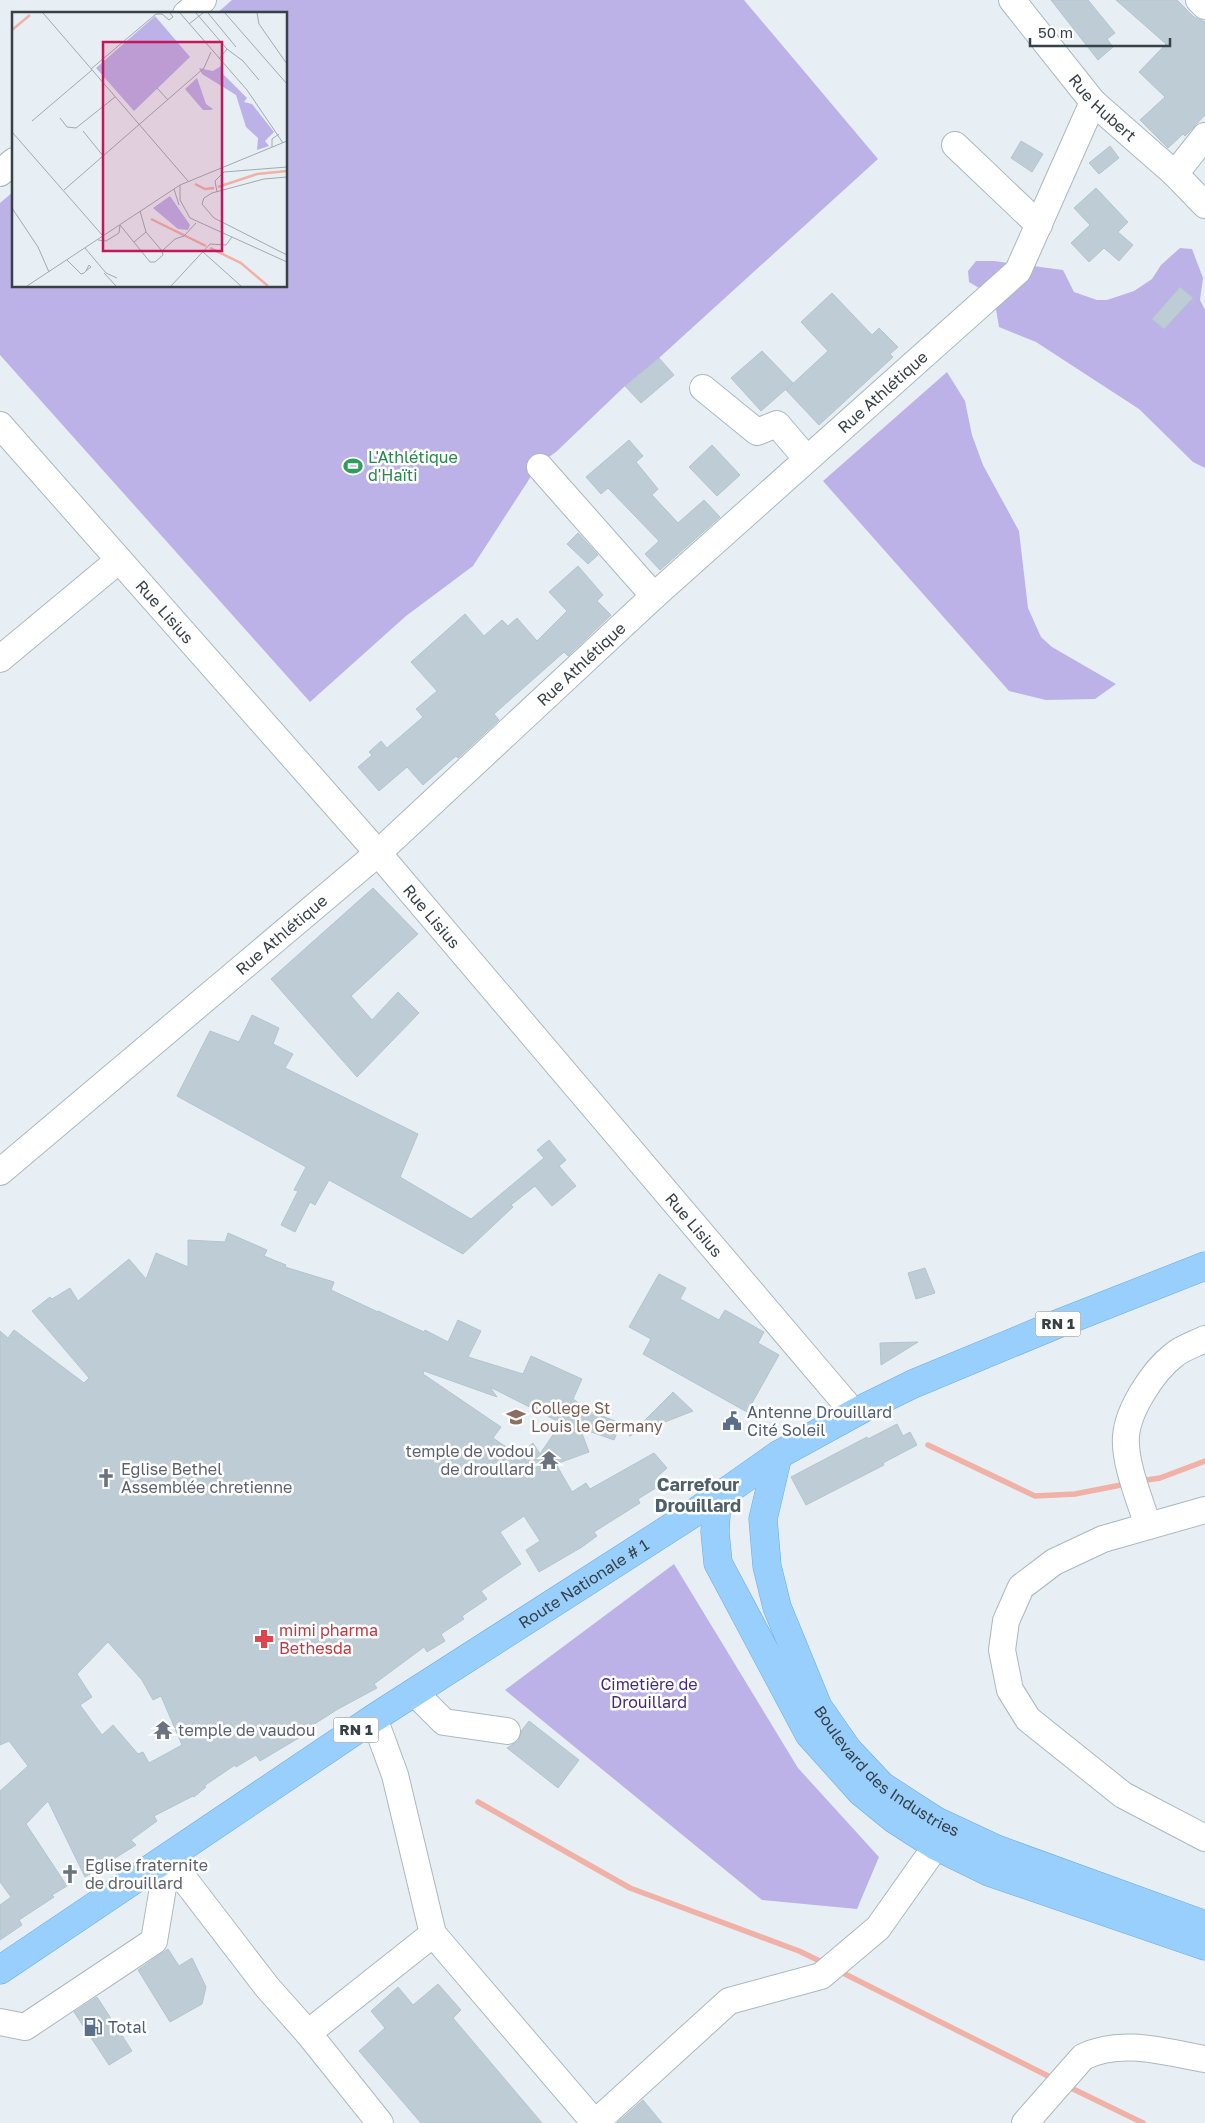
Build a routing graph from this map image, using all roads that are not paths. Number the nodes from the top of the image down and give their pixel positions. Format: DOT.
graph roads {
  1 [pos="202,0"];
  2 [pos="1012,0"];
  3 [pos="1198,0"];
  4 [pos="1205,6"];
  5 [pos="188,12"];
  6 [pos="1093,102"];
  7 [pos="1205,136"];
  8 [pos="955,145"];
  9 [pos="12,163"];
  10 [pos="0,173"];
  11 [pos="1175,174"];
  12 [pos="1205,205"];
  13 [pos="1039,225"];
  14 [pos="703,388"];
  15 [pos="0,425"];
  16 [pos="806,458"];
  17 [pos="540,467"];
  18 [pos="118,560"];
  19 [pos="654,596"];
  20 [pos="0,659"];
  21 [pos="378,853"];
  22 [pos="1,1168"];
  23 [pos="1205,1266"];
  24 [pos="1205,1339"];
  25 [pos="858,1411"];
  26 [pos="778,1455"];
  27 [pos="717,1498"];
  28 [pos="1205,1510"];
  29 [pos="1148,1526"];
  30 [pos="414,1692"];
  31 [pos="374,1718"];
  32 [pos="507,1731"];
  33 [pos="1205,1838"];
  34 [pos="936,1846"];
  35 [pos="168,1858"];
  36 [pos="1205,1925"];
  37 [pos="433,1934"];
  38 [pos="1205,1946"];
  39 [pos="0,1970"];
  40 [pos="0,2022"];
  41 [pos="308,2033"];
  42 [pos="1205,2059"];
  43 [pos="380,2123"];
  44 [pos="596,2123"];
  45 [pos="1025,2123"];
  1 -- 5 [label="street"];
  2 -- 6 [label="street, Rue Hubert"];
  3 -- 4 [label="street"];
  6 -- 11 [label="street, Rue Hubert"];
  6 -- 13 [label="street, Rue Athlétique"];
  7 -- 11 [label="street"];
  8 -- 13 [label="street"];
  9 -- 10 [label="street"];
  11 -- 12 [label="street, Rue Hubert"];
  13 -- 16 [label="street, Rue Athlétique"];
  14 -- 16 [label="street"];
  15 -- 18 [label="street, Rue Lisius"];
  16 -- 19 [label="street, Rue Athlétique"];
  17 -- 19 [label="street"];
  18 -- 20 [label="street"];
  18 -- 21 [label="street, Rue Lisius"];
  19 -- 21 [label="street, Rue Athlétique"];
  21 -- 22 [label="street, Rue Athlétique"];
  21 -- 25 [label="street, Rue Lisius"];
  23 -- 25 [label="main road, Route Nationale # 1 / RN 1"];
  24 -- 29 [label="street"];
  25 -- 26 [label="main road, Route Nationale # 1 / RN 1"];
  26 -- 27 [label="main road, Route Nationale # 1 / RN 1"];
  26 -- 36 [label="main road, Boulevard des Industries"];
  27 -- 30 [label="main road, Route Nationale # 1 / RN 1"];
  27 -- 34 [label="main road, Boulevard des Industries"];
  28 -- 29 [label="street"];
  29 -- 33 [label="street"];
  30 -- 31 [label="main road, Route Nationale # 1 / RN 1"];
  30 -- 32 [label="street"];
  31 -- 35 [label="main road, Route Nationale # 1 / RN 1"];
  31 -- 37 [label="street"];
  34 -- 38 [label="main road, Boulevard des Industries"];
  34 -- 44 [label="street"];
  35 -- 39 [label="main road, Route Nationale # 1 / RN 1"];
  35 -- 40 [label="street"];
  35 -- 41 [label="street"];
  37 -- 41 [label="street"];
  37 -- 44 [label="street"];
  41 -- 43 [label="street"];
  42 -- 45 [label="street"];
}
